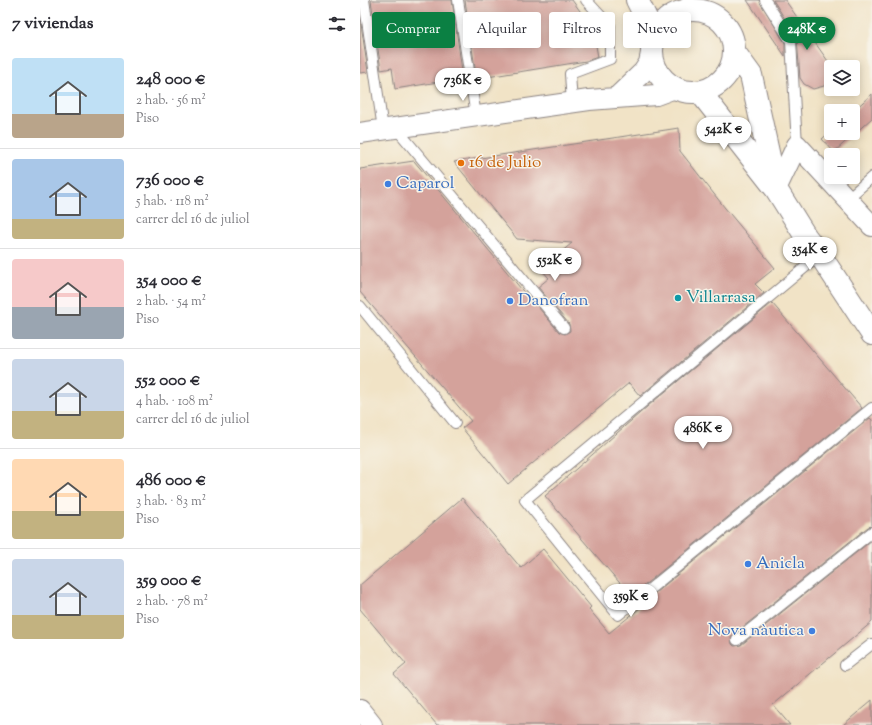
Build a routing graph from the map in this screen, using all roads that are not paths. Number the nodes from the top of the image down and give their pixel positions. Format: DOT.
graph roads {
  1 [pos="364,0"];
  2 [pos="458,0"];
  3 [pos="586,0"];
  4 [pos="637,0"];
  5 [pos="646,0"];
  6 [pos="765,0"];
  7 [pos="680,9"];
  8 [pos="642,12"];
  9 [pos="652,48"];
  10 [pos="653,48"];
  11 [pos="735,53"];
  12 [pos="675,88"];
  13 [pos="700,92"];
  14 [pos="617,97"];
  15 [pos="572,103"];
  16 [pos="476,116"];
  17 [pos="389,128"];
  18 [pos="360,133"];
  19 [pos="797,145"];
  20 [pos="872,177"];
  21 [pos="776,189"];
  22 [pos="847,199"];
  23 [pos="872,226"];
  24 [pos="820,255"];
  25 [pos="360,306"];
  26 [pos="564,328"];
  27 [pos="872,334"];
  28 [pos="872,408"];
  29 [pos="455,423"];
  30 [pos="872,532"];
  31 [pos="737,640"];
  32 [pos="872,644"];
  33 [pos="845,665"];
  34 [pos="360,710"];
  35 [pos="372,725"];
  1 -- 17 [label="lane"];
  2 -- 16 [label="lane"];
  3 -- 15 [label="lane"];
  4 -- 8 [label="street"];
  5 -- 7 [label="street"];
  6 -- 19 [label="lane"];
  7 -- 11 [label="street"];
  9 -- 14 [label="street"];
  10 -- 12 [label="street"];
  11 -- 13 [label="street"];
  11 -- 21 [label="street"];
  12 -- 13 [label="street"];
  12 -- 14 [label="street"];
  13 -- 21 [label="street"];
  14 -- 15 [label="street"];
  15 -- 16 [label="street"];
  16 -- 17 [label="street"];
  17 -- 18 [label="street"];
  17 -- 26 [label="lane"];
  19 -- 21 [label="street"];
  19 -- 22 [label="street"];
  20 -- 22 [label="lane"];
  21 -- 24 [label="street"];
  22 -- 23 [label="street"];
  24 -- 27 [label="street"];
  24 -- 28 [label="lane"];
  25 -- 29 [label="lane"];
  30 -- 31 [label="lane"];
  32 -- 33 [label="lane"];
  34 -- 35 [label="street"];
}
